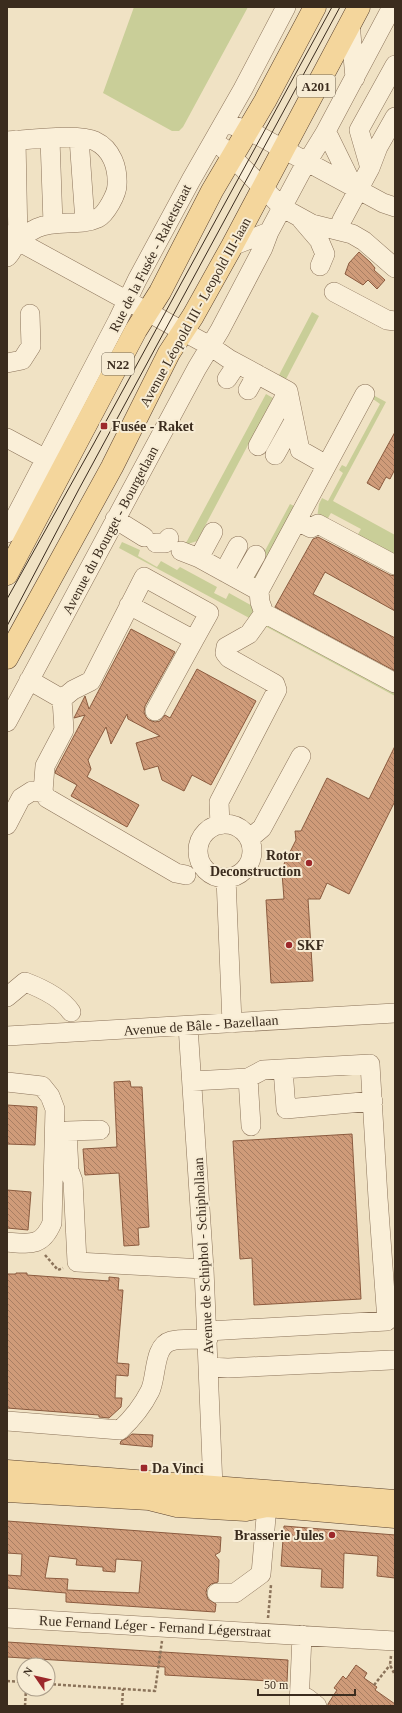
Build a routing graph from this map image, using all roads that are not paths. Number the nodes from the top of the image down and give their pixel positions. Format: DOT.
graph roads {
  1 [pos="286,7"];
  2 [pos="315,7"];
  3 [pos="392,7"];
  4 [pos="354,15"];
  5 [pos="395,65"];
  6 [pos="355,78"];
  7 [pos="395,117"];
  8 [pos="248,130"];
  9 [pos="219,131"];
  10 [pos="325,133"];
  11 [pos="79,138"];
  12 [pos="50,139"];
  13 [pos="11,141"];
  14 [pos="283,149"];
  15 [pos="232,157"];
  16 [pos="307,162"];
  17 [pos="370,168"];
  18 [pos="262,187"];
  19 [pos="356,187"];
  20 [pos="389,205"];
  21 [pos="295,214"];
  22 [pos="85,222"];
  23 [pos="53,224"];
  24 [pos="340,225"];
  25 [pos="269,232"];
  26 [pos="12,238"];
  27 [pos="232,246"];
  28 [pos="7,257"];
  29 [pos="320,266"];
  30 [pos="395,268"];
  31 [pos="334,292"];
  32 [pos="127,301"];
  33 [pos="147,312"];
  34 [pos="30,314"];
  35 [pos="395,321"];
  36 [pos="183,332"];
  37 [pos="210,346"];
  38 [pos="7,363"];
  39 [pos="364,394"];
  40 [pos="7,438"];
  41 [pos="46,458"];
  42 [pos="325,468"];
  43 [pos="115,520"];
  44 [pos="297,521"];
  45 [pos="7,532"];
  46 [pos="395,565"];
  47 [pos="220,570"];
  48 [pos="7,574"];
  49 [pos="259,590"];
  50 [pos="129,605"];
  51 [pos="264,612"];
  52 [pos="194,640"];
  53 [pos="7,658"];
  54 [pos="29,680"];
  55 [pos="395,682"];
  56 [pos="62,699"];
  57 [pos="155,712"];
  58 [pos="7,722"];
  59 [pos="301,756"];
  60 [pos="43,792"];
  61 [pos="220,824"];
  62 [pos="7,825"];
  63 [pos="249,839"];
  64 [pos="186,875"];
  65 [pos="226,878"];
  66 [pos="7,997"];
  67 [pos="395,998"];
  68 [pos="71,1012"];
  69 [pos="395,1013"];
  70 [pos="232,1023"];
  71 [pos="188,1026"];
  72 [pos="7,1036"];
  73 [pos="283,1069"];
  74 [pos="248,1078"];
  75 [pos="192,1081"];
  76 [pos="7,1082"];
  77 [pos="372,1101"];
  78 [pos="251,1126"];
  79 [pos="100,1130"];
  80 [pos="7,1242"];
  81 [pos="204,1269"];
  82 [pos="208,1335"];
  83 [pos="390,1360"];
  84 [pos="209,1367"];
  85 [pos="7,1421"];
  86 [pos="7,1471"];
  87 [pos="213,1487"];
  88 [pos="7,1491"];
  89 [pos="120,1497"];
  90 [pos="395,1501"];
  91 [pos="267,1506"];
  92 [pos="395,1517"];
  93 [pos="217,1593"];
  94 [pos="7,1618"];
  95 [pos="302,1635"];
  96 [pos="393,1641"];
  97 [pos="299,1702"];
  98 [pos="317,1706"];
  1 -- 9 [label="street, Rue de la Fusée - Raketstraat"];
  2 -- 8 [label="main road, A201"];
  3 -- 6 [label="street, Avenue du Bourget - Bourgetlaan"];
  4 -- 6 [label="street"];
  4 -- 14 [label="main road, Avenue Léopold III - Leopold III-laan / A201"];
  5 -- 17 [label="street"];
  6 -- 10 [label="street, Avenue du Bourget - Bourgetlaan"];
  7 -- 17 [label="street"];
  8 -- 9 [label="street"];
  8 -- 14 [label="street"];
  8 -- 15 [label="main road, N22"];
  9 -- 15 [label="street"];
  9 -- 32 [label="street, Rue de la Fusée - Raketstraat"];
  10 -- 16 [label="street, Avenue du Bourget - Bourgetlaan"];
  10 -- 19 [label="street"];
  11 -- 12 [label="street"];
  11 -- 22 [label="street"];
  11 -- 22 [label="street"];
  12 -- 13 [label="street"];
  12 -- 23 [label="street"];
  13 -- 26 [label="street"];
  14 -- 16 [label="street"];
  14 -- 18 [label="main road, Avenue Léopold III - Leopold III-laan"];
  15 -- 18 [label="street"];
  15 -- 33 [label="main road, N22"];
  16 -- 19 [label="street"];
  16 -- 21 [label="street, Avenue du Bourget - Bourgetlaan"];
  17 -- 19 [label="street"];
  18 -- 21 [label="street"];
  18 -- 27 [label="main road, Avenue Léopold III - Leopold III-laan"];
  19 -- 20 [label="street"];
  19 -- 24 [label="street"];
  21 -- 24 [label="street"];
  21 -- 25 [label="street, Avenue du Bourget - Bourgetlaan"];
  21 -- 29 [label="street"];
  22 -- 23 [label="street"];
  23 -- 26 [label="street"];
  24 -- 30 [label="street"];
  25 -- 27 [label="street"];
  25 -- 37 [label="street, Avenue du Bourget - Bourgetlaan"];
  26 -- 28 [label="street"];
  26 -- 32 [label="street"];
  27 -- 36 [label="main road, Avenue Léopold III - Leopold III-laan"];
  31 -- 35 [label="street"];
  32 -- 33 [label="street"];
  32 -- 41 [label="street, Rue de la Fusée - Raketstraat"];
  33 -- 36 [label="street"];
  33 -- 48 [label="main road, N22"];
  34 -- 38 [label="street"];
  36 -- 37 [label="street"];
  36 -- 53 [label="main road, Avenue Léopold III - Leopold III-laan"];
  37 -- 42 [label="street"];
  37 -- 43 [label="street, Avenue du Bourget - Bourgetlaan"];
  39 -- 42 [label="street"];
  40 -- 41 [label="street"];
  41 -- 45 [label="street, Rue de la Fusée - Raketstraat"];
  42 -- 44 [label="street"];
  43 -- 47 [label="street"];
  43 -- 54 [label="street, Avenue du Bourget - Bourgetlaan"];
  44 -- 46 [label="street"];
  44 -- 49 [label="street"];
  47 -- 47 [label="street"];
  47 -- 49 [label="street"];
  49 -- 51 [label="street"];
  50 -- 52 [label="street"];
  50 -- 52 [label="street"];
  50 -- 56 [label="street"];
  51 -- 55 [label="street"];
  51 -- 61 [label="street"];
  52 -- 57 [label="street"];
  54 -- 56 [label="street"];
  54 -- 58 [label="street, Avenue du Bourget - Bourgetlaan"];
  56 -- 60 [label="street"];
  59 -- 63 [label="street"];
  60 -- 62 [label="street"];
  60 -- 64 [label="street"];
  61 -- 63 [label="street"];
  61 -- 65 [label="street"];
  63 -- 65 [label="street"];
  65 -- 70 [label="street"];
  66 -- 68 [label="street"];
  67 -- 69 [label="street"];
  69 -- 70 [label="street, Avenue de Bâle - Bazellaan"];
  70 -- 71 [label="street, Avenue de Bâle - Bazellaan"];
  71 -- 72 [label="street, Avenue de Bâle - Bazellaan"];
  71 -- 75 [label="street, Avenue de Schiphol - Schiphollaan"];
  73 -- 74 [label="street"];
  73 -- 77 [label="street"];
  73 -- 77 [label="street"];
  74 -- 75 [label="street"];
  74 -- 78 [label="street"];
  75 -- 81 [label="street, Avenue de Schiphol - Schiphollaan"];
  76 -- 80 [label="street"];
  77 -- 82 [label="street"];
  79 -- 81 [label="street"];
  81 -- 82 [label="street, Avenue de Schiphol - Schiphollaan"];
  82 -- 84 [label="street, Avenue de Schiphol - Schiphollaan"];
  82 -- 85 [label="street"];
  83 -- 84 [label="street"];
  84 -- 87 [label="street, Avenue de Schiphol - Schiphollaan"];
  86 -- 87 [label="main road"];
  87 -- 89 [label="street"];
  87 -- 90 [label="main road"];
  87 -- 91 [label="street"];
  88 -- 89 [label="main road"];
  89 -- 91 [label="main road"];
  91 -- 92 [label="main road"];
  91 -- 93 [label="street"];
  94 -- 95 [label="street, Rue Fernand Léger - Fernand Légerstraat"];
  95 -- 96 [label="street, Rue Fernand Léger - Fernand Légerstraat"];
  95 -- 97 [label="street"];
  97 -- 98 [label="street"];
}
